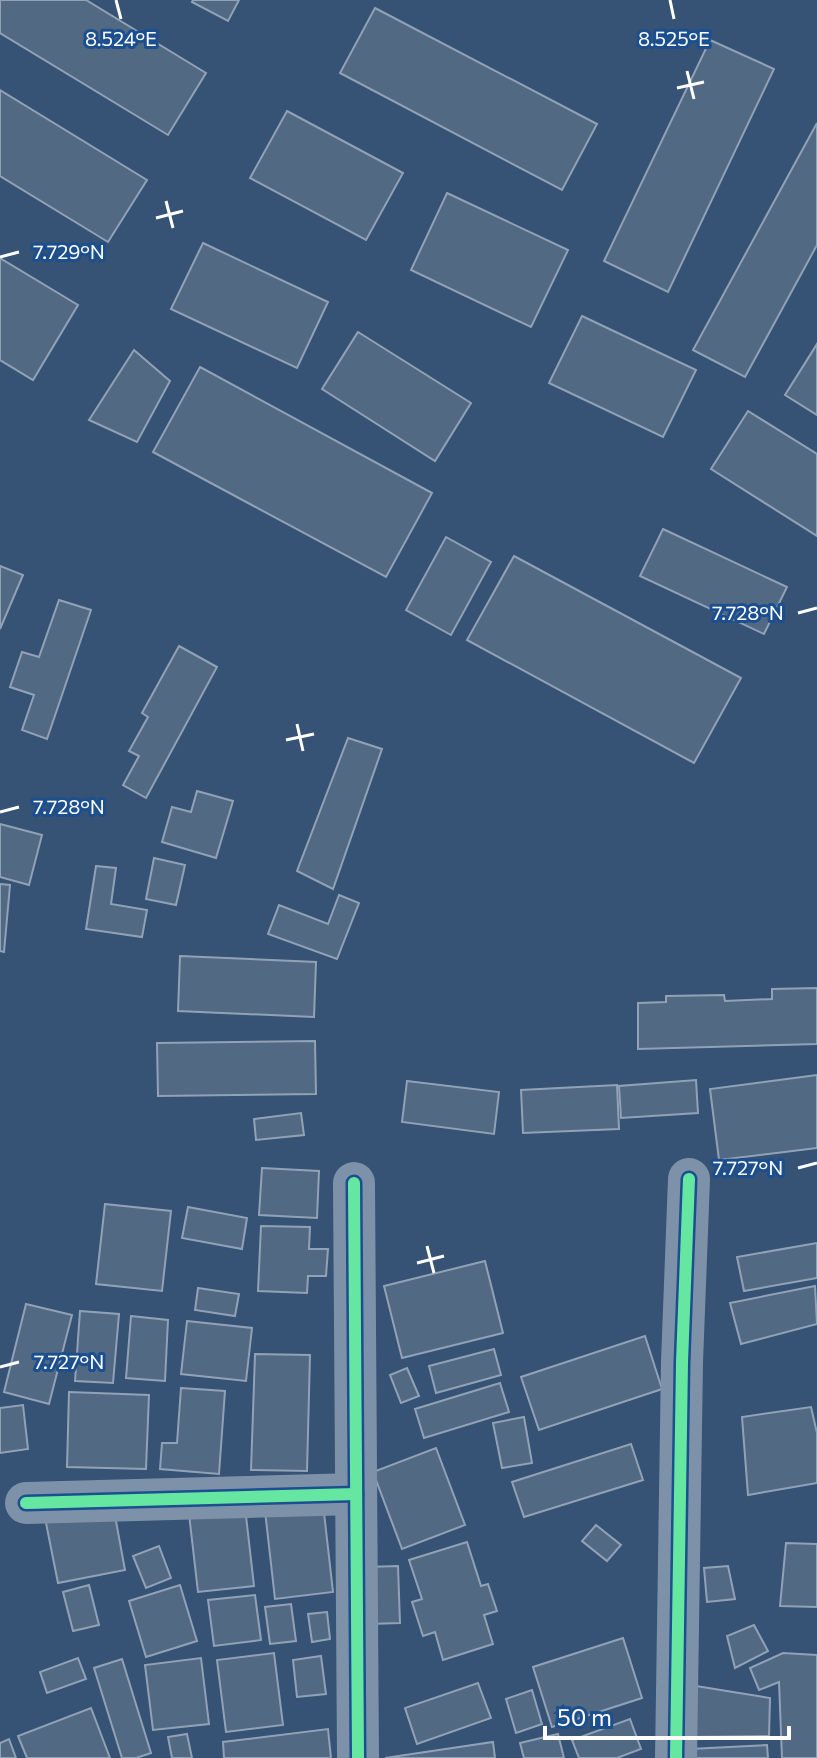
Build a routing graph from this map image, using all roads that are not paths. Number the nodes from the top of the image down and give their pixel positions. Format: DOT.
graph roads {
  1 [pos="689,1179"];
  2 [pos="354,1183"];
  3 [pos="356,1494"];
  4 [pos="26,1503"];
  5 [pos="358,1758"];
  6 [pos="676,1758"];
  1 -- 6 [label="street"];
  2 -- 3 [label="street"];
  3 -- 4 [label="street"];
  3 -- 5 [label="street"];
}
